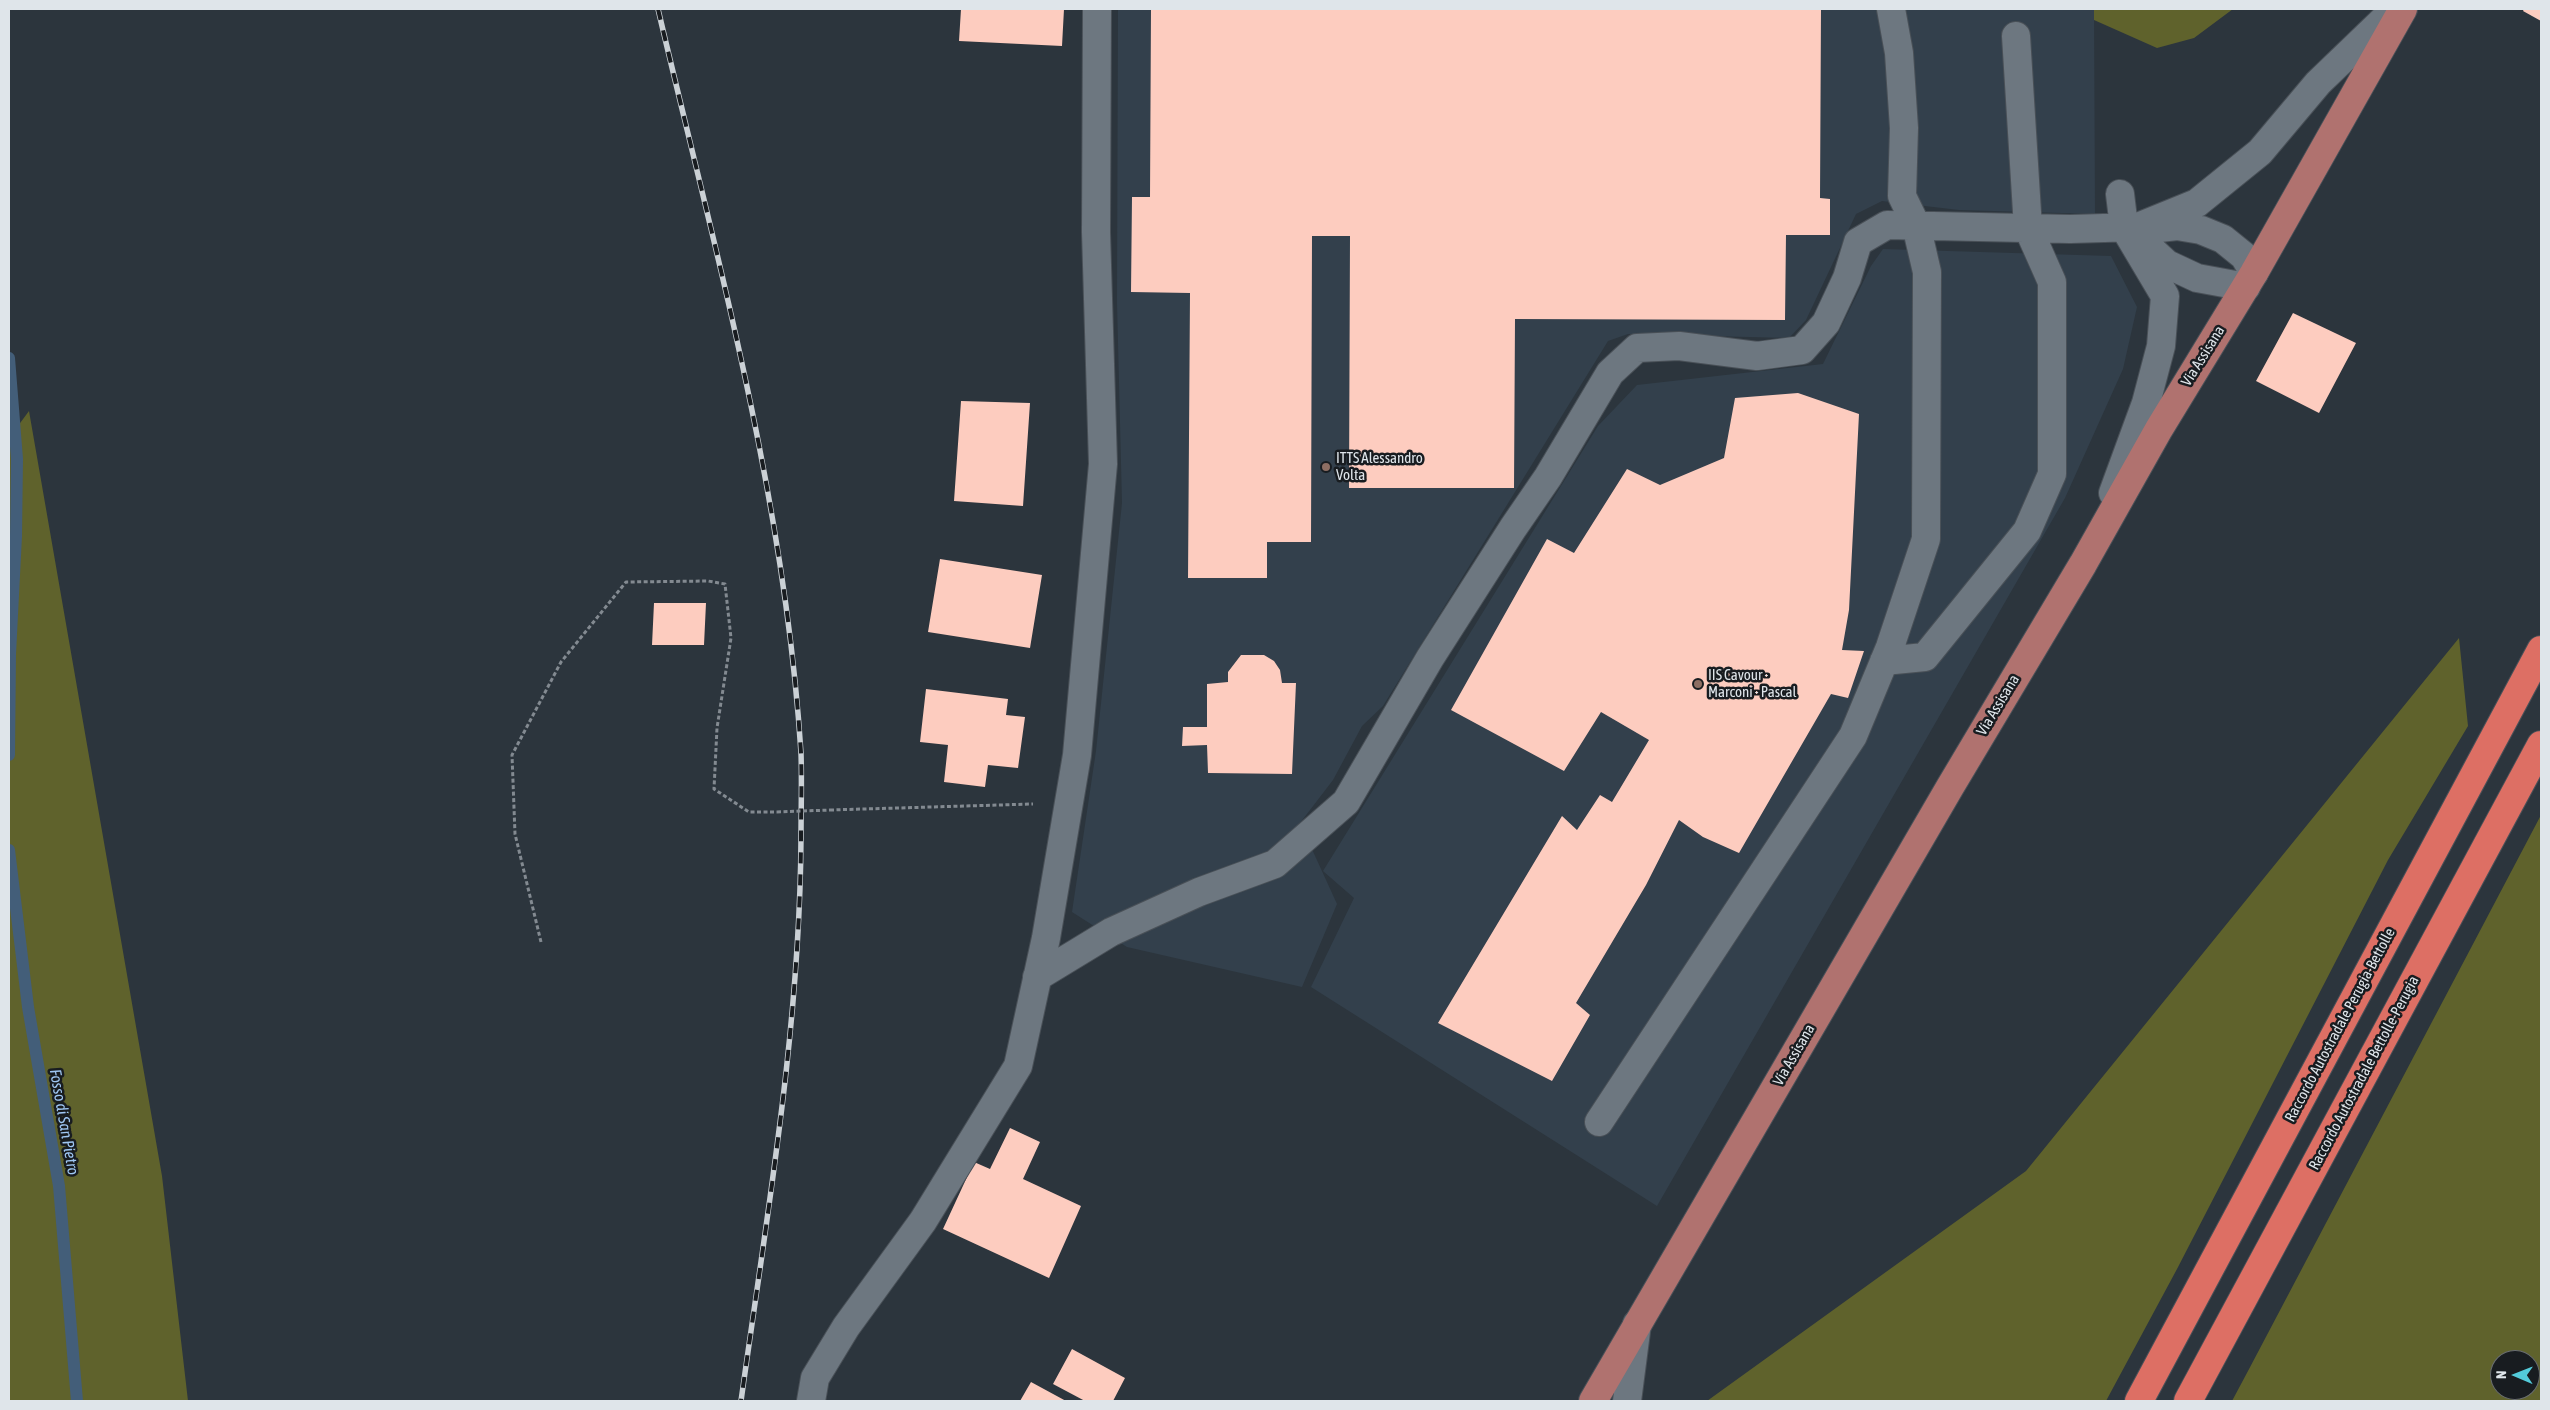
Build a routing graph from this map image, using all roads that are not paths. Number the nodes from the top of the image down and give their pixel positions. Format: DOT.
graph roads {
  1 [pos="1097,9"];
  2 [pos="1891,9"];
  3 [pos="2395,9"];
  4 [pos="2403,9"];
  5 [pos="2016,36"];
  6 [pos="2120,194"];
  7 [pos="1916,225"];
  8 [pos="2028,228"];
  9 [pos="2124,228"];
  10 [pos="2250,280"];
  11 [pos="2083,564"];
  12 [pos="2541,650"];
  13 [pos="1884,660"];
  14 [pos="2541,745"];
  15 [pos="1037,978"];
  16 [pos="1599,1122"];
  17 [pos="1637,1323"];
  18 [pos="811,1401"];
  19 [pos="1592,1401"];
  20 [pos="1627,1401"];
  21 [pos="2139,1401"];
  22 [pos="2188,1401"];
  1 -- 15 [label="street"];
  2 -- 7 [label="street"];
  3 -- 9 [label="street"];
  4 -- 10 [label="main road, Via Assisana"];
  5 -- 8 [label="street"];
  6 -- 9 [label="street"];
  7 -- 8 [label="street"];
  7 -- 13 [label="street"];
  7 -- 15 [label="street"];
  8 -- 9 [label="street"];
  8 -- 13 [label="street"];
  9 -- 10 [label="street"];
  9 -- 10 [label="street"];
  9 -- 11 [label="street"];
  10 -- 11 [label="main road, Via Assisana"];
  11 -- 17 [label="main road, Via Assisana"];
  12 -- 21 [label="highway, Raccordo Autostradale Perugia-Bettolle"];
  13 -- 16 [label="street"];
  14 -- 22 [label="highway, Raccordo Autostradale Bettolle-Perugia"];
  15 -- 18 [label="street"];
  17 -- 19 [label="main road, Via Assisana"];
  17 -- 20 [label="street"];
}
